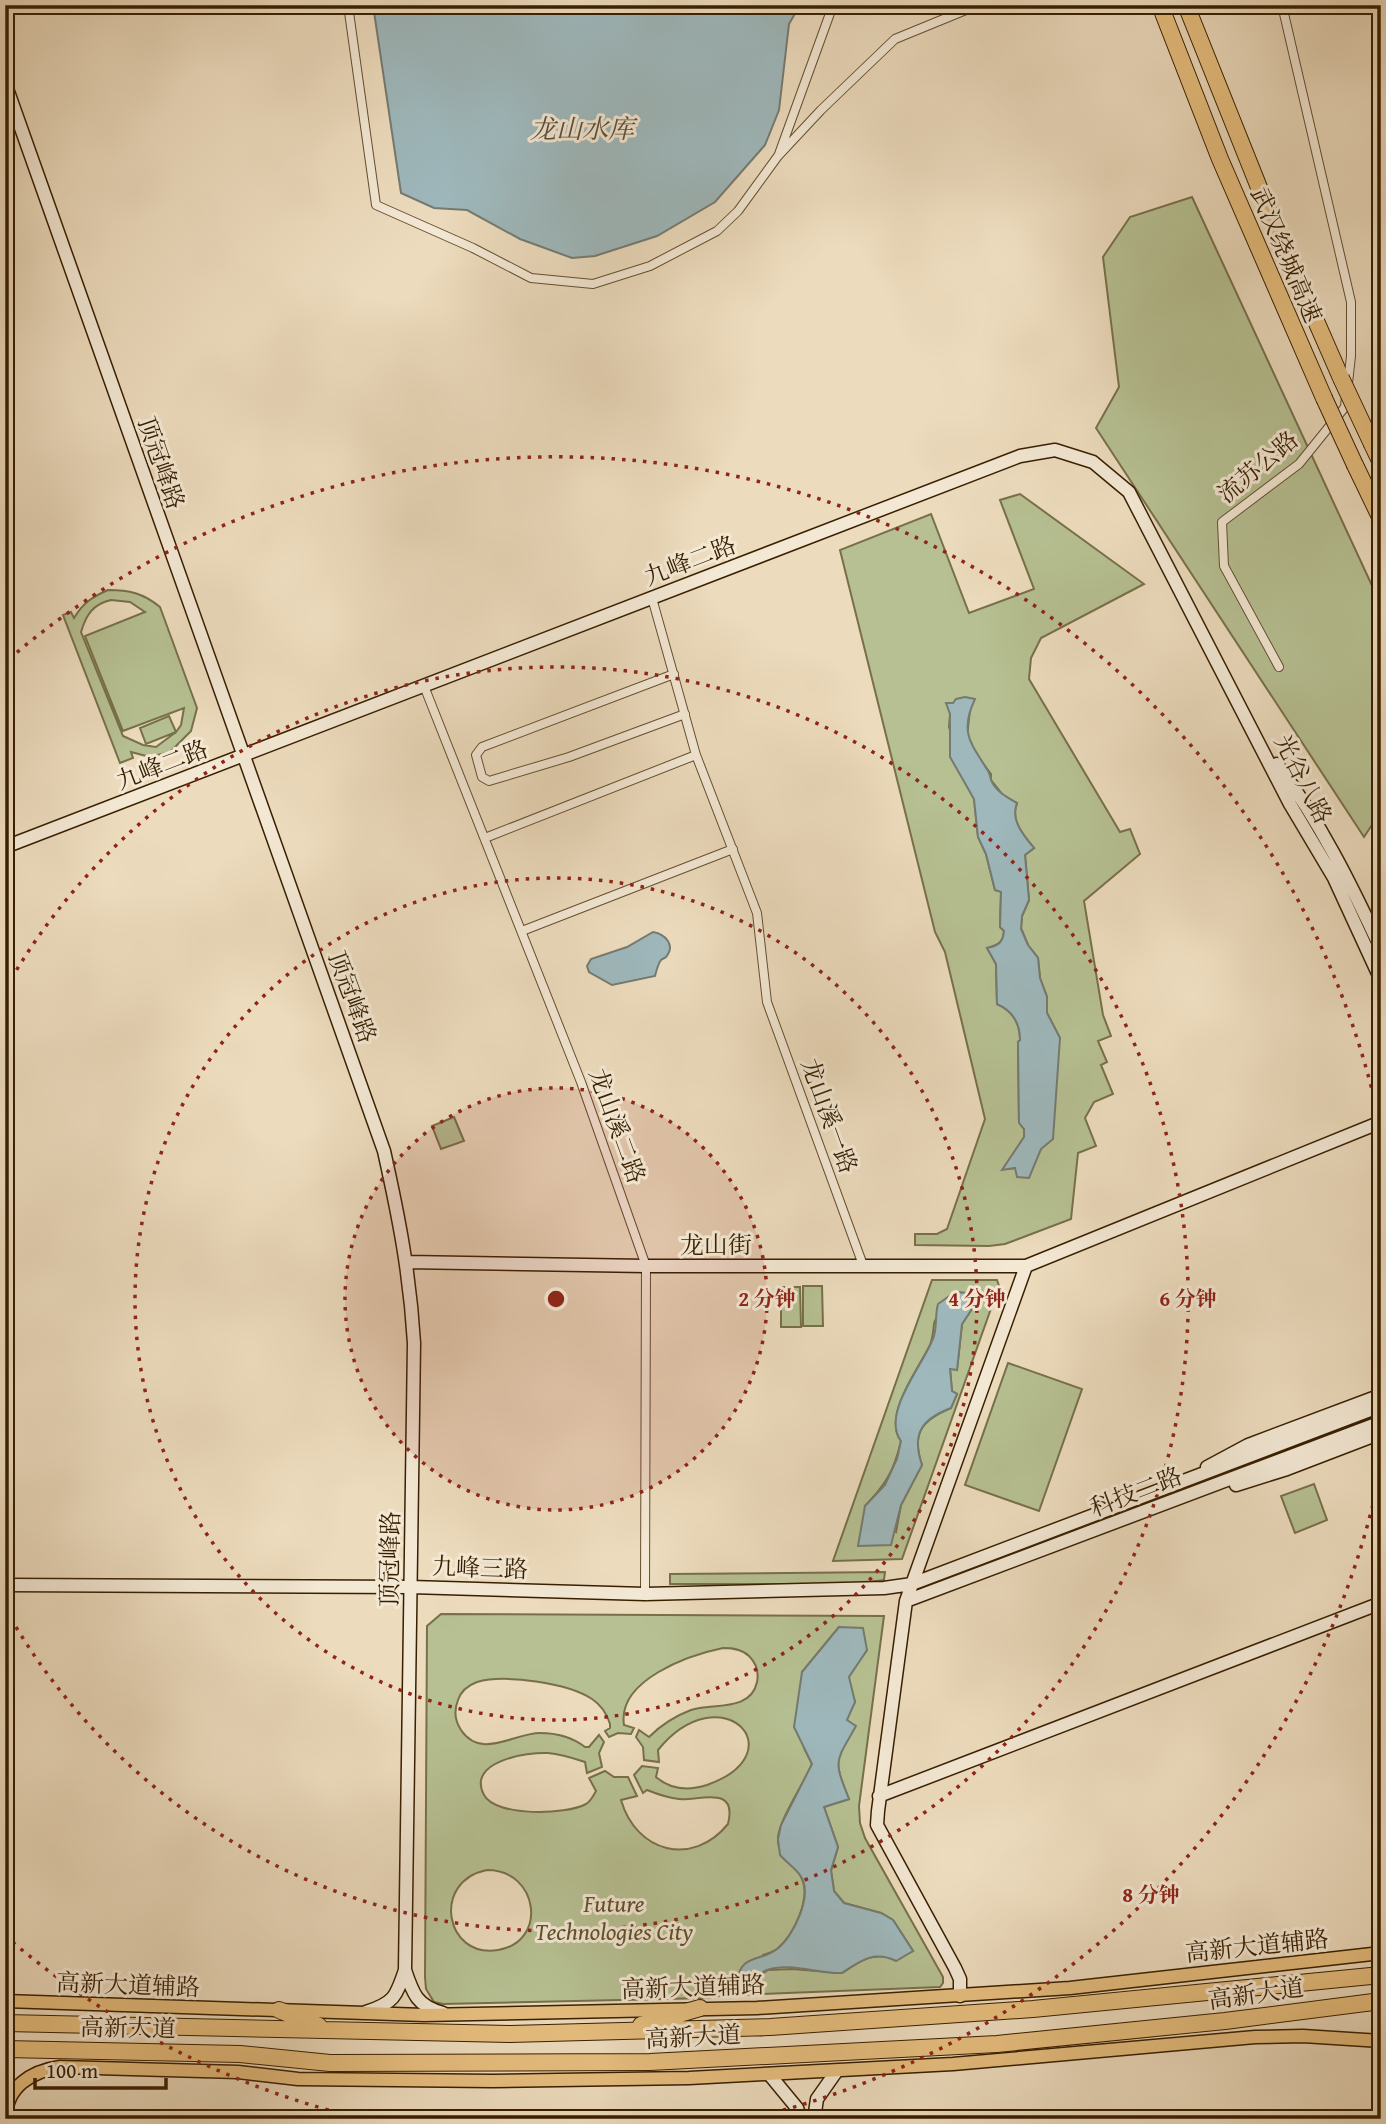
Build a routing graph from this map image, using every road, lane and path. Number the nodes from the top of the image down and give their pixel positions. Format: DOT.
graph roads {
  1 [pos="348,5"];
  2 [pos="833,5"];
  3 [pos="978,5"];
  4 [pos="1160,5"];
  5 [pos="1186,5"];
  6 [pos="1282,5"];
  7 [pos="5,83"];
  8 [pos="778,156"];
  9 [pos="1381,463"];
  10 [pos="1381,519"];
  11 [pos="652,598"];
  12 [pos="1279,667"];
  13 [pos="674,674"];
  14 [pos="424,686"];
  15 [pos="685,714"];
  16 [pos="1257,735"];
  17 [pos="696,755"];
  18 [pos="243,757"];
  19 [pos="485,838"];
  20 [pos="5,848"];
  21 [pos="733,849"];
  22 [pos="522,930"];
  23 [pos="1381,949"];
  24 [pos="1381,980"];
  25 [pos="1381,1122"];
  26 [pos="407,1262"];
  27 [pos="863,1265"];
  28 [pos="646,1266"];
  29 [pos="1026,1266"];
  30 [pos="1381,1395"];
  31 [pos="1381,1406"];
  32 [pos="1381,1422"];
  33 [pos="1381,1433"];
  34 [pos="1188,1479"];
  35 [pos="1194,1493"];
  36 [pos="912,1584"];
  37 [pos="5,1585"];
  38 [pos="411,1587"];
  39 [pos="649,1597"];
  40 [pos="906,1601"];
  41 [pos="1381,1603"];
  42 [pos="879,1796"];
  43 [pos="1381,1953"];
  44 [pos="405,1970"];
  45 [pos="1381,1975"];
  46 [pos="1363,1976"];
  47 [pos="1070,1987"];
  48 [pos="960,1996"];
  49 [pos="1142,1998"];
  50 [pos="5,2001"];
  51 [pos="1373,2002"];
  52 [pos="699,2008"];
  53 [pos="279,2010"];
  54 [pos="366,2012"];
  55 [pos="1381,2012"];
  56 [pos="444,2013"];
  57 [pos="5,2023"];
  58 [pos="102,2025"];
  59 [pos="770,2027"];
  60 [pos="1168,2028"];
  61 [pos="331,2030"];
  62 [pos="619,2031"];
  63 [pos="1381,2041"];
  64 [pos="997,2044"];
  65 [pos="5,2049"];
  66 [pos="102,2050"];
  67 [pos="771,2056"];
  68 [pos="650,2062"];
  69 [pos="361,2063"];
  70 [pos="953,2064"];
  71 [pos="836,2072"];
  72 [pos="769,2074"];
  73 [pos="689,2078"];
  74 [pos="325,2079"];
  75 [pos="6,2115"];
  76 [pos="801,2119"];
  77 [pos="814,2119"];
  1 -- 8 [label="street"];
  2 -- 8 [label="street"];
  3 -- 8 [label="street"];
  4 -- 10 [label="highway, 武汉绕城高速, bridge"];
  5 -- 9 [label="highway, 武汉绕城高速, bridge"];
  6 -- 12 [label="street, 流苏公路"];
  7 -- 18 [label="street, 顶冠峰路"];
  11 -- 13 [label="street, 龙山溪一路"];
  11 -- 14 [label="street, 九峰二路"];
  11 -- 16 [label="street, 九峰二路"];
  13 -- 15 [label="street, 龙山溪一路"];
  13 -- 15 [label="street"];
  14 -- 18 [label="street, 九峰二路"];
  14 -- 19 [label="street, 龙山溪二路"];
  15 -- 17 [label="street, 龙山溪一路"];
  16 -- 23 [label="street, 光谷八路"];
  16 -- 24 [label="street, 光谷八路"];
  17 -- 19 [label="street"];
  17 -- 21 [label="street, 龙山溪一路"];
  18 -- 20 [label="street, 九峰二路"];
  18 -- 26 [label="street, 顶冠峰路"];
  19 -- 22 [label="street, 龙山溪二路"];
  21 -- 22 [label="street"];
  21 -- 27 [label="street, 龙山溪一路"];
  22 -- 28 [label="street, 龙山溪二路"];
  25 -- 29 [label="street"];
  26 -- 28 [label="street, 龙山街"];
  26 -- 38 [label="street, 顶冠峰路"];
  27 -- 28 [label="street, 龙山街"];
  27 -- 29 [label="street, 龙山街"];
  28 -- 39 [label="street, 龙山溪二路"];
  29 -- 36 [label="street"];
  30 -- 34 [label="street"];
  31 -- 34 [label="street, 科技二路"];
  32 -- 35 [label="street, 科技二路"];
  33 -- 35 [label="street"];
  34 -- 36 [label="street, 科技二路"];
  35 -- 40 [label="street, 科技二路"];
  36 -- 39 [label="street, 九峰三路"];
  36 -- 40 [label="street"];
  37 -- 38 [label="street, 九峰三路"];
  38 -- 39 [label="street, 九峰三路"];
  38 -- 44 [label="street, 顶冠峰路"];
  40 -- 42 [label="street"];
  41 -- 42 [label="street"];
  42 -- 48 [label="street"];
  43 -- 47 [label="main road, 高新大道辅路"];
  44 -- 54 [label="street"];
  44 -- 56 [label="street"];
  45 -- 46 [label="highway, 高新大道"];
  46 -- 49 [label="highway, 高新大道"];
  46 -- 51 [label="highway"];
  47 -- 48 [label="main road, 高新大道辅路"];
  47 -- 49 [label="main road"];
  48 -- 52 [label="main road, 高新大道辅路"];
  49 -- 59 [label="highway, 高新大道"];
  50 -- 53 [label="main road, 高新大道辅路"];
  51 -- 60 [label="highway, 高新大道"];
  52 -- 56 [label="main road, 高新大道辅路"];
  52 -- 62 [label="highway"];
  53 -- 54 [label="main road, 高新大道辅路"];
  53 -- 61 [label="highway"];
  54 -- 56 [label="main road, 高新大道辅路"];
  55 -- 60 [label="highway"];
  57 -- 58 [label="highway, 高新大道"];
  58 -- 61 [label="highway, 高新大道"];
  58 -- 66 [label="highway"];
  59 -- 62 [label="highway, 高新大道"];
  59 -- 67 [label="highway"];
  60 -- 64 [label="highway, 高新大道"];
  61 -- 62 [label="highway, 高新大道"];
  63 -- 70 [label="main road"];
  64 -- 67 [label="highway, 高新大道"];
  64 -- 70 [label="main road"];
  65 -- 66 [label="highway, 高新大道"];
  66 -- 69 [label="highway, 高新大道"];
  67 -- 68 [label="highway, 高新大道"];
  68 -- 69 [label="highway, 高新大道"];
  68 -- 73 [label="main road"];
  69 -- 74 [label="main road"];
  70 -- 71 [label="main road"];
  71 -- 72 [label="main road"];
  71 -- 77 [label="street"];
  72 -- 73 [label="main road"];
  72 -- 76 [label="street"];
  73 -- 74 [label="main road"];
  74 -- 75 [label="main road"];
}
